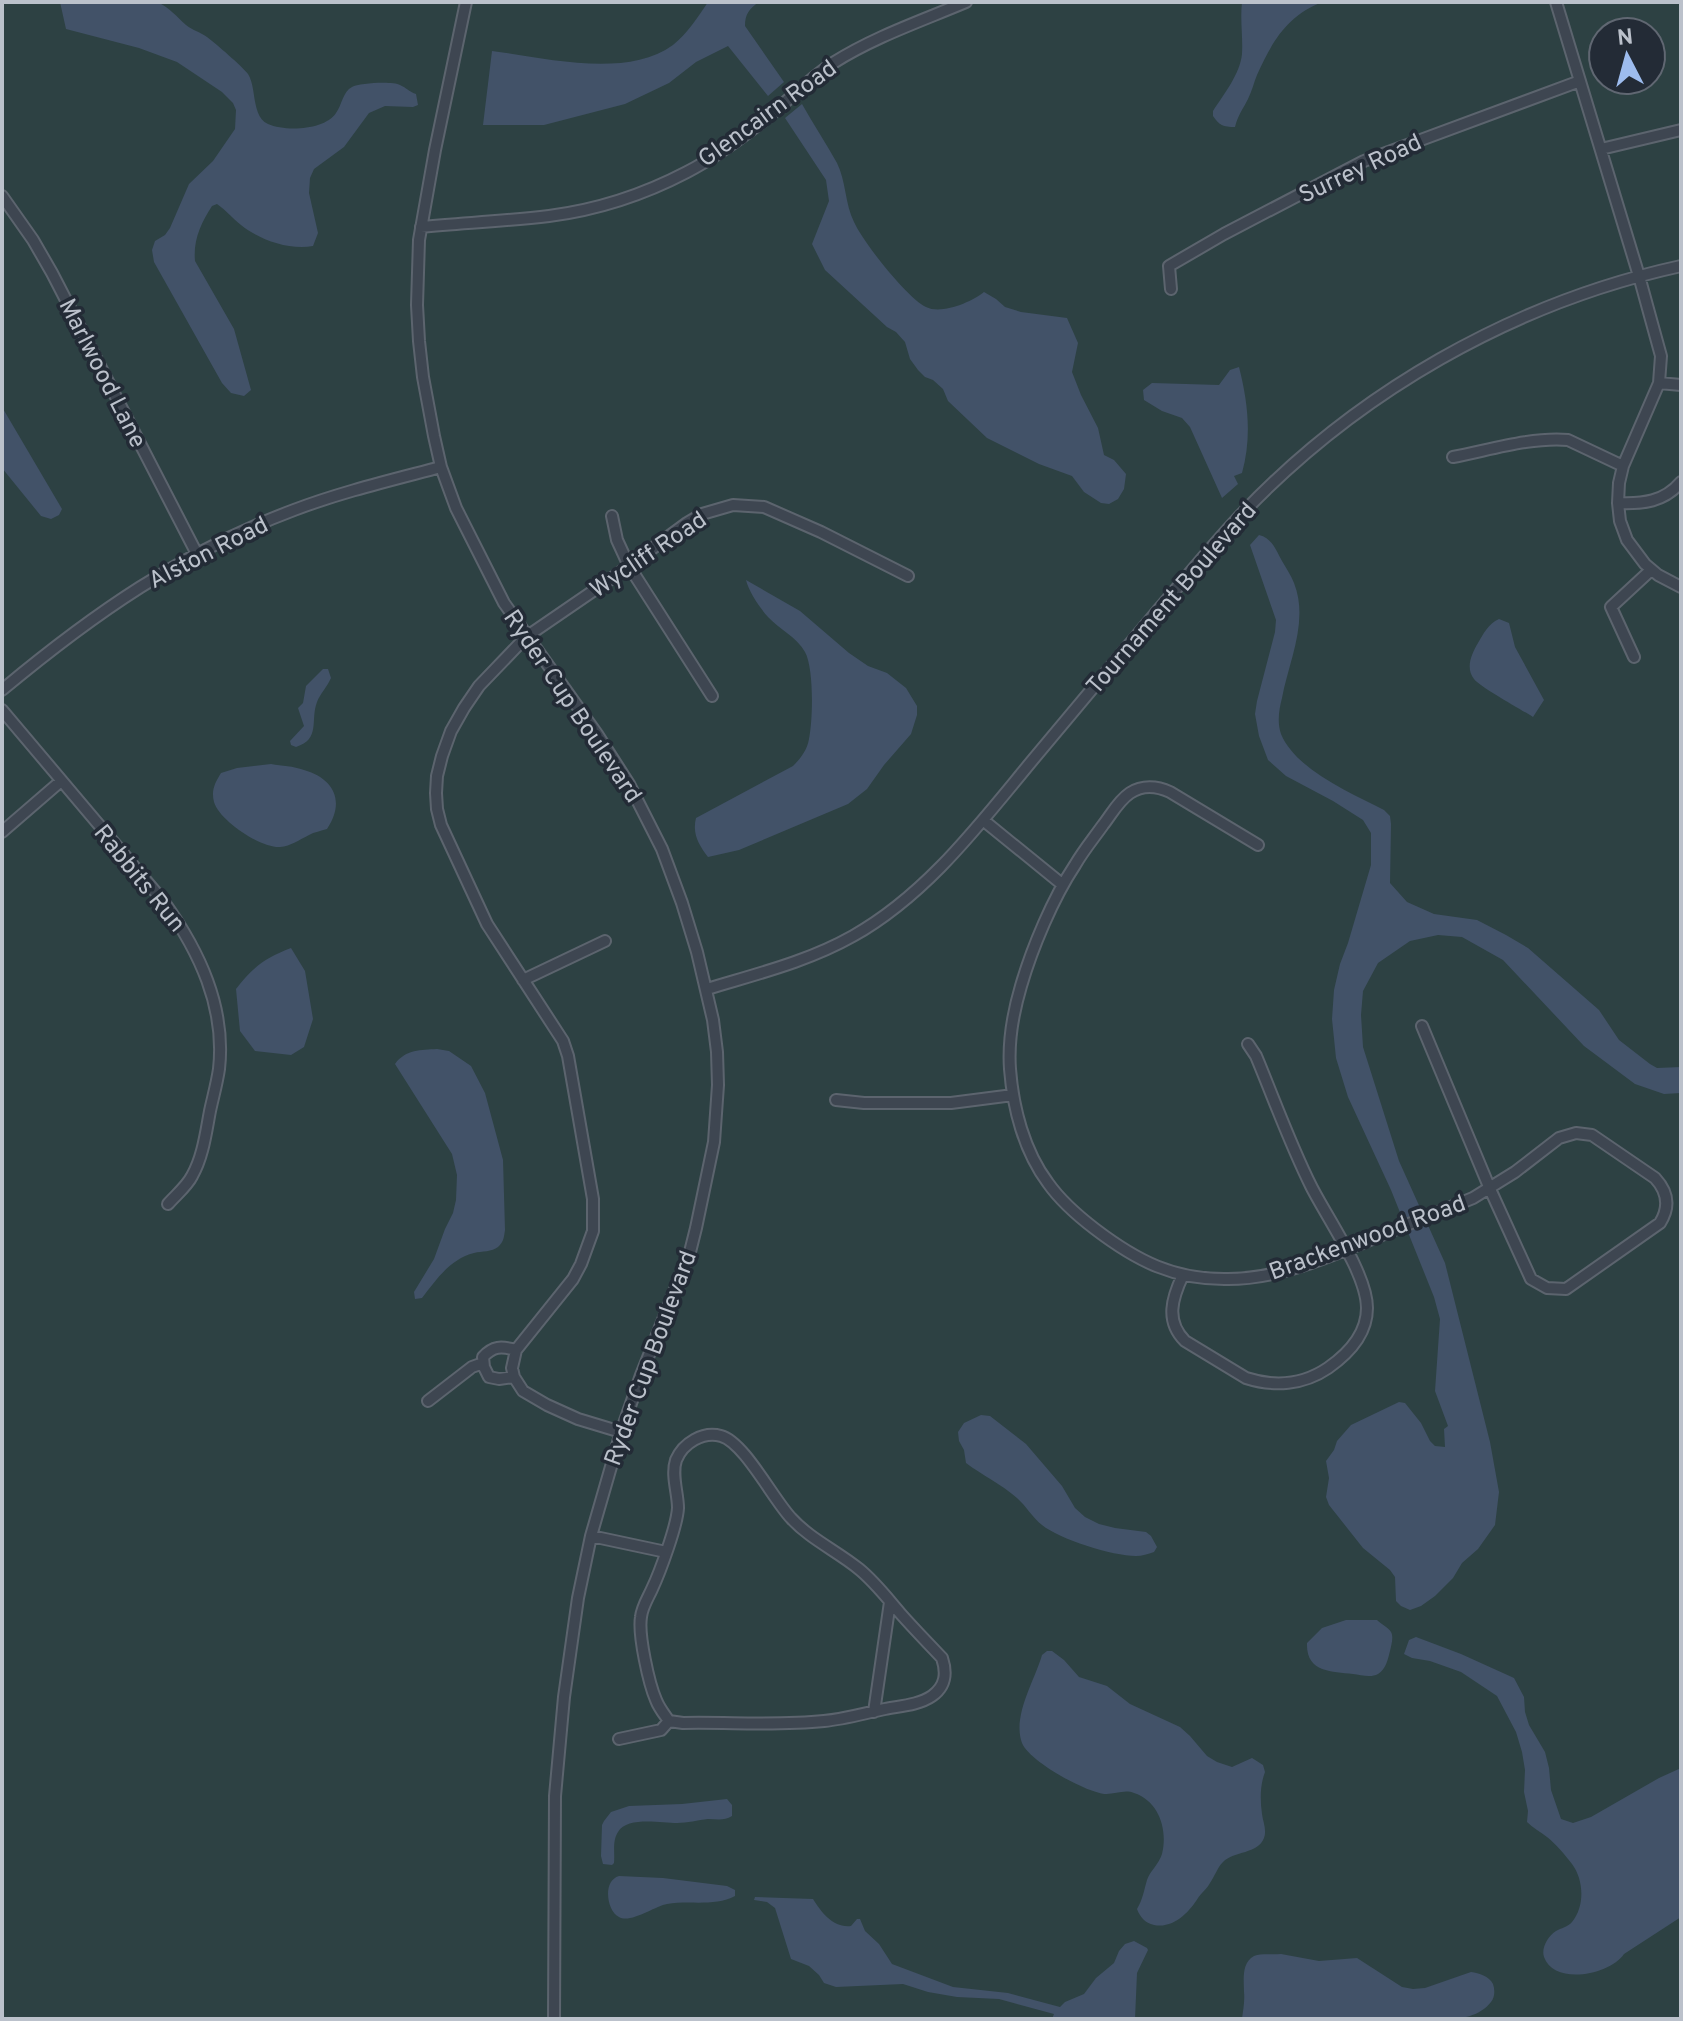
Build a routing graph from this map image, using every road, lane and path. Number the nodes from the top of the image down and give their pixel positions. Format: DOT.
graph roads {
  1 [pos="466,2"];
  2 [pos="966,2"];
  3 [pos="1556,2"];
  4 [pos="1580,81"];
  5 [pos="1681,130"];
  6 [pos="1601,149"];
  7 [pos="2,196"];
  8 [pos="421,227"];
  9 [pos="1681,266"];
  10 [pos="1639,276"];
  11 [pos="1171,289"];
  12 [pos="1659,383"];
  13 [pos="1681,385"];
  14 [pos="1453,457"];
  15 [pos="1623,466"];
  16 [pos="441,467"];
  17 [pos="1681,482"];
  18 [pos="1618,503"];
  19 [pos="612,516"];
  20 [pos="197,554"];
  21 [pos="629,566"];
  22 [pos="1651,570"];
  23 [pos="908,576"];
  24 [pos="1681,587"];
  25 [pos="526,637"];
  26 [pos="1634,657"];
  27 [pos="2,690"];
  28 [pos="712,696"];
  29 [pos="2,710"];
  30 [pos="61,781"];
  31 [pos="983,820"];
  32 [pos="2,832"];
  33 [pos="1258,845"];
  34 [pos="1063,885"];
  35 [pos="605,941"];
  36 [pos="523,980"];
  37 [pos="707,989"];
  38 [pos="1422,1026"];
  39 [pos="1248,1044"];
  40 [pos="1013,1095"];
  41 [pos="836,1100"];
  42 [pos="1490,1189"];
  43 [pos="168,1204"];
  44 [pos="1346,1250"];
  45 [pos="1183,1275"];
  46 [pos="516,1350"];
  47 [pos="483,1363"];
  48 [pos="514,1377"];
  49 [pos="428,1401"];
  50 [pos="621,1432"];
  51 [pos="591,1536"];
  52 [pos="666,1552"];
  53 [pos="890,1602"];
  54 [pos="874,1712"];
  55 [pos="669,1721"];
  56 [pos="619,1739"];
  57 [pos="554,2019"];
  1 -- 8 [label="street, Ryder Cup Boulevard"];
  2 -- 8 [label="street, Glencairn Road"];
  3 -- 4 [label="street"];
  4 -- 6 [label="street"];
  4 -- 11 [label="street, Surrey Road"];
  5 -- 6 [label="street"];
  6 -- 10 [label="street"];
  7 -- 20 [label="street, Marlwood Lane"];
  8 -- 16 [label="street, Ryder Cup Boulevard"];
  9 -- 10 [label="street, Tournament Boulevard"];
  10 -- 12 [label="street"];
  10 -- 31 [label="street, Tournament Boulevard"];
  12 -- 13 [label="street"];
  12 -- 15 [label="street"];
  14 -- 15 [label="street"];
  15 -- 18 [label="street"];
  16 -- 20 [label="street, Alston Road"];
  16 -- 25 [label="street, Ryder Cup Boulevard"];
  17 -- 18 [label="street"];
  18 -- 22 [label="street"];
  19 -- 21 [label="street"];
  20 -- 27 [label="street, Alston Road"];
  21 -- 23 [label="street, Wycliff Road"];
  21 -- 25 [label="street, Wycliff Road"];
  21 -- 28 [label="street"];
  22 -- 24 [label="street"];
  22 -- 26 [label="street"];
  25 -- 36 [label="street, Wycliff Road"];
  25 -- 37 [label="street, Ryder Cup Boulevard"];
  29 -- 30 [label="street, Rabbits Run"];
  30 -- 32 [label="street"];
  30 -- 43 [label="street, Rabbits Run"];
  31 -- 34 [label="street"];
  31 -- 37 [label="street, Tournament Boulevard"];
  33 -- 34 [label="street, Brackenwood Road"];
  34 -- 40 [label="street, Brackenwood Road"];
  35 -- 36 [label="street"];
  36 -- 46 [label="street, Wycliff Road"];
  37 -- 50 [label="street, Ryder Cup Boulevard"];
  38 -- 42 [label="street"];
  39 -- 44 [label="street"];
  40 -- 41 [label="street"];
  40 -- 45 [label="street, Brackenwood Road"];
  42 -- 42 [label="street"];
  42 -- 44 [label="street, Brackenwood Road"];
  44 -- 45 [label="street, Brackenwood Road"];
  44 -- 45 [label="street"];
  46 -- 47 [label="street"];
  46 -- 48 [label="street"];
  47 -- 48 [label="street"];
  47 -- 49 [label="street"];
  48 -- 50 [label="street"];
  50 -- 51 [label="street, Ryder Cup Boulevard"];
  51 -- 52 [label="street"];
  51 -- 57 [label="street, Ryder Cup Boulevard"];
  52 -- 53 [label="street"];
  52 -- 55 [label="street"];
  53 -- 54 [label="street"];
  53 -- 54 [label="street"];
  54 -- 55 [label="street"];
  55 -- 56 [label="street"];
}
